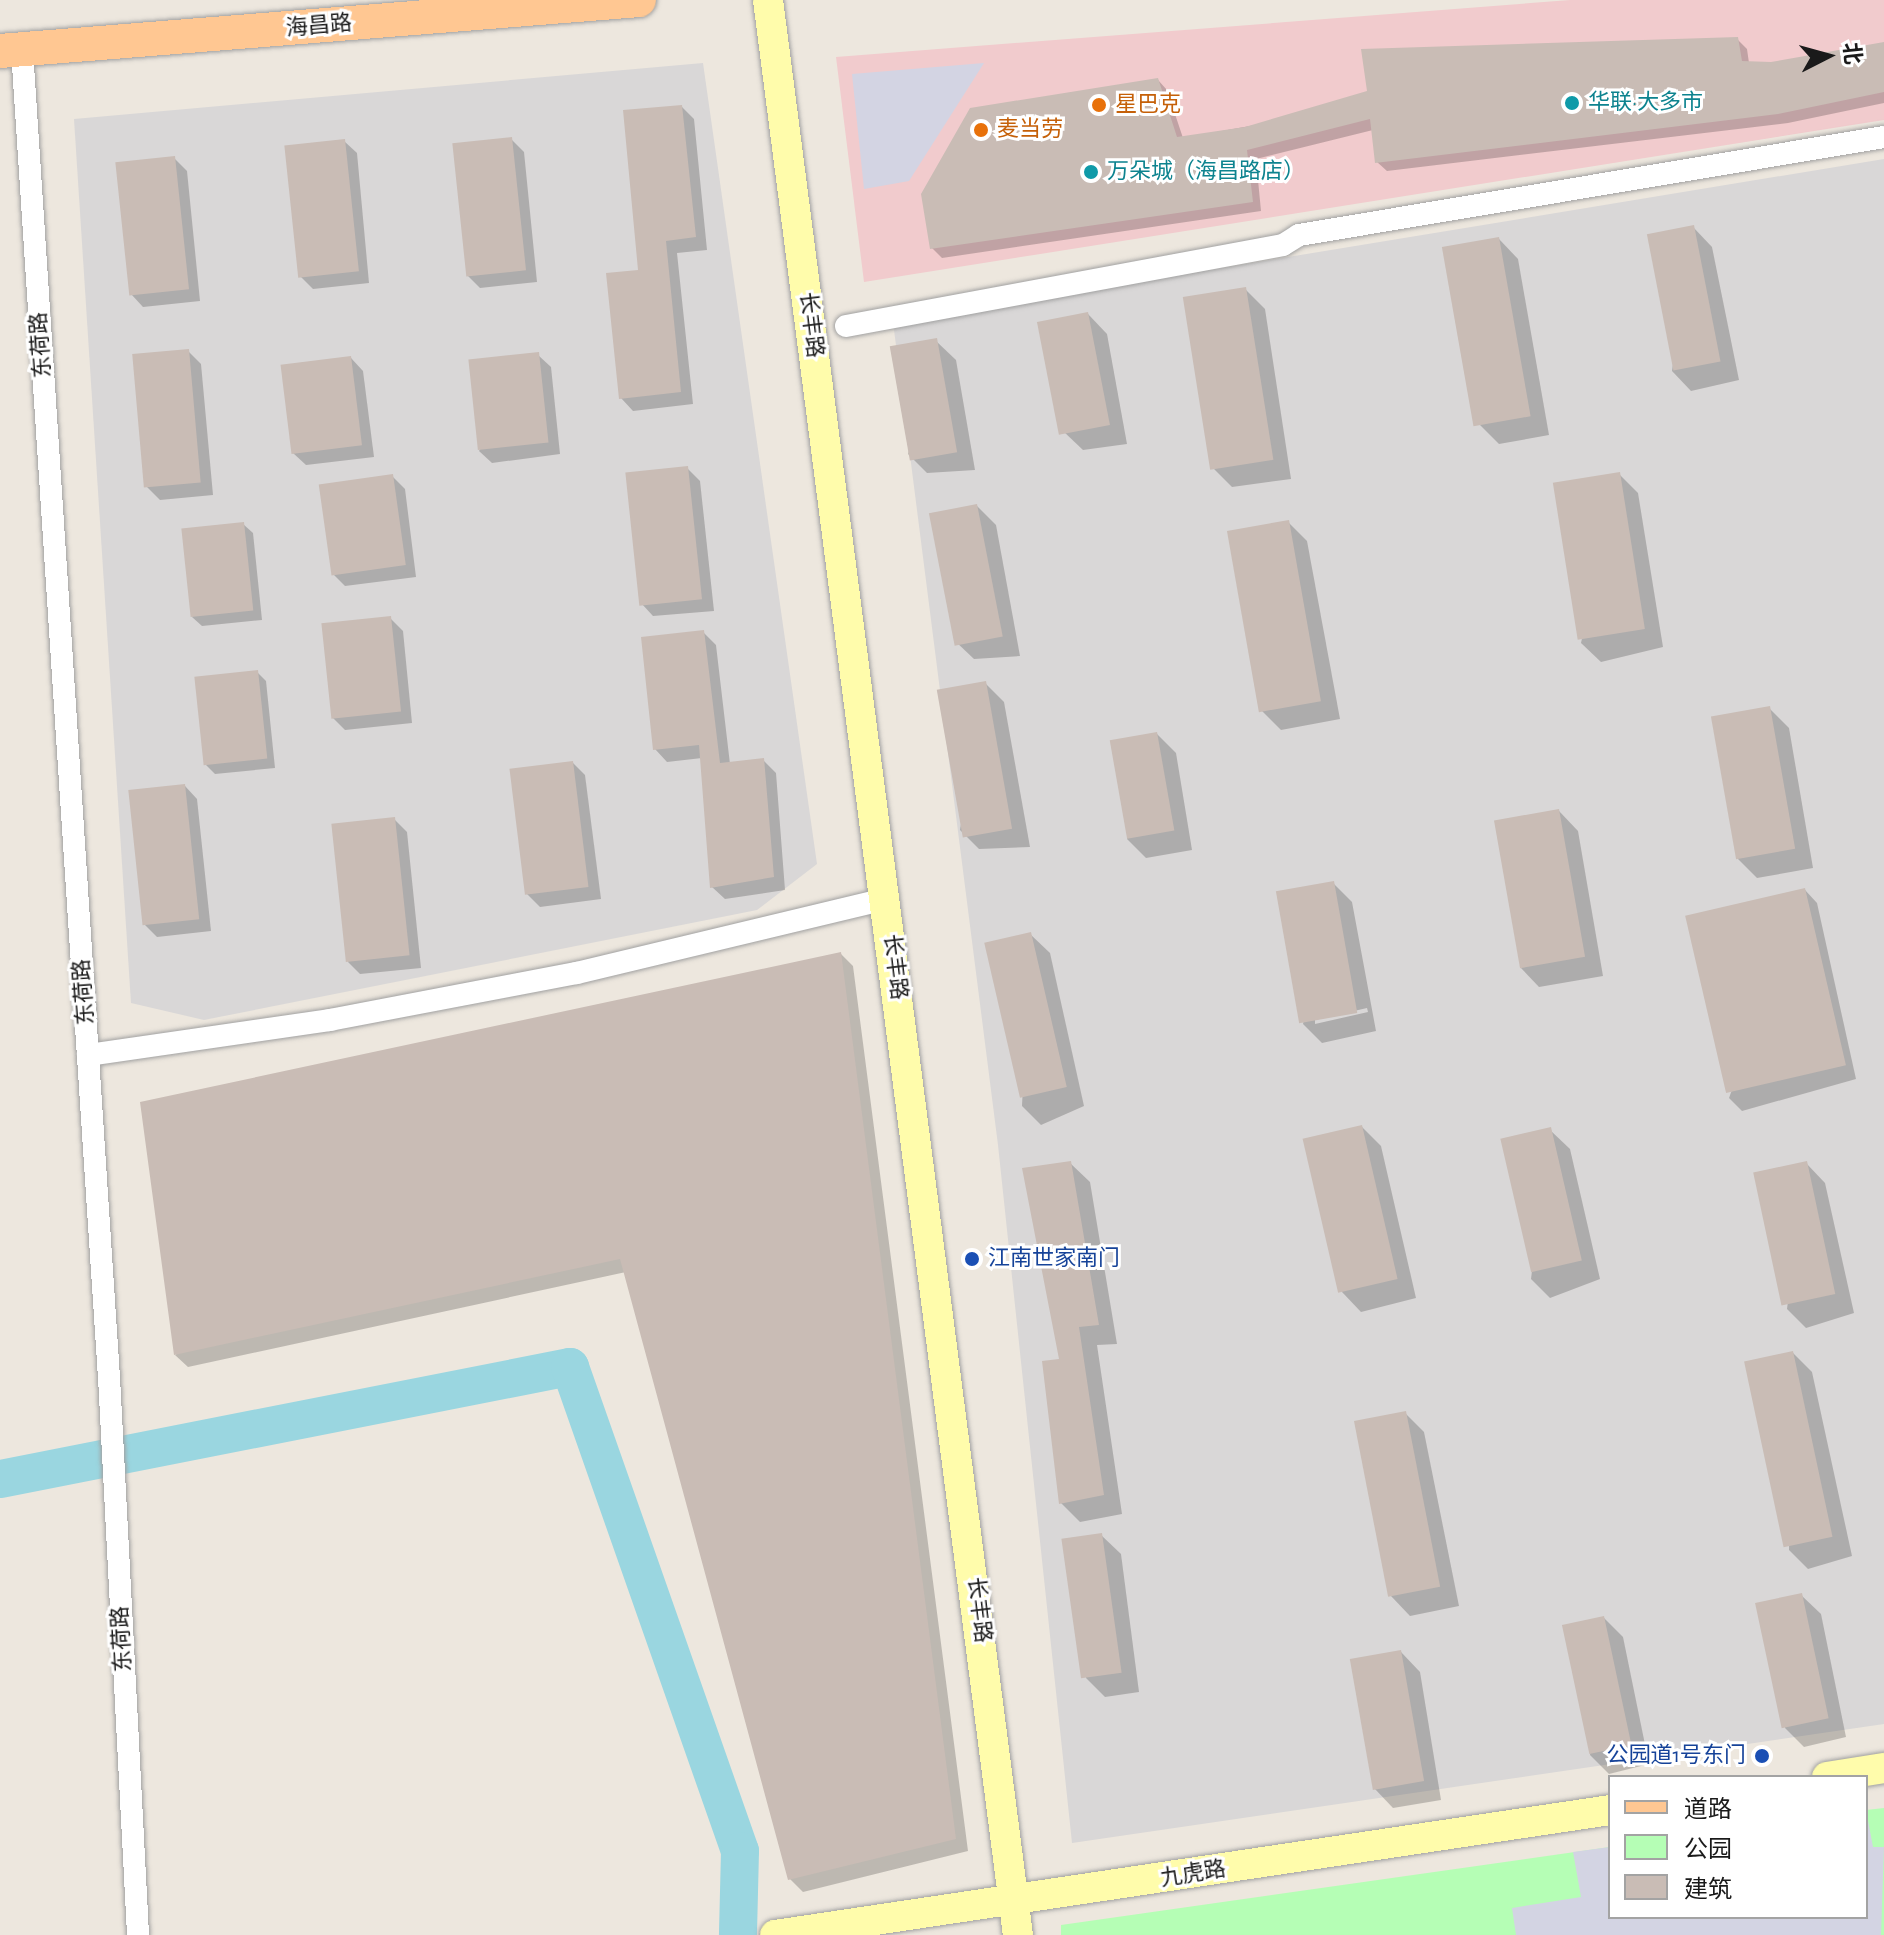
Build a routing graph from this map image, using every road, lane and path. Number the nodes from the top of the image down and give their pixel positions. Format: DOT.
graph roads {
  1 [pos="367,0"];
  2 [pos="639,0"];
  3 [pos="768,0"];
  4 [pos="7,44"];
  5 [pos="1884,137"];
  6 [pos="846,326"];
  7 [pos="886,899"];
  8 [pos="88,1055"];
  9 [pos="1884,1768"];
  10 [pos="1840,1775"];
  11 [pos="1608,1810"];
  12 [pos="1017,1902"];
  13 [pos="138,1935"];
  14 [pos="775,1935"];
  15 [pos="1018,1935"];
  1 -- 4 [label="main road, 海昌路"];
  2 -- 4 [label="main road, 海昌路"];
  3 -- 7 [label="street, 长丰路"];
  4 -- 8 [label="street, 东荷路"];
  5 -- 6 [label="street"];
  7 -- 8 [label="street"];
  7 -- 12 [label="street, 长丰路"];
  8 -- 13 [label="street, 东荷路"];
  9 -- 10 [label="street"];
  11 -- 12 [label="street, 九虎路"];
  12 -- 14 [label="street, 九虎路"];
  12 -- 15 [label="street, 长丰路"];
}
